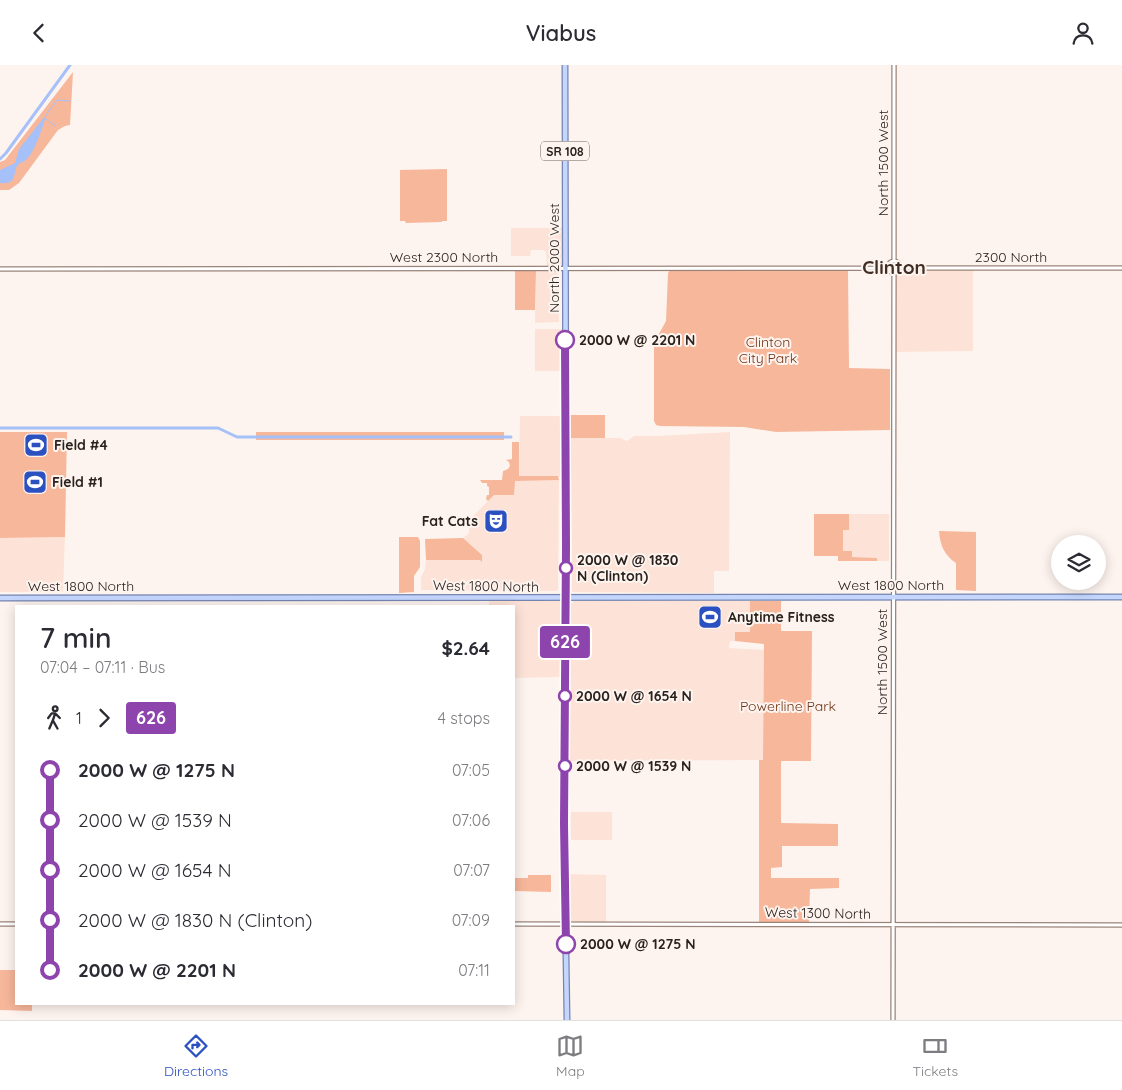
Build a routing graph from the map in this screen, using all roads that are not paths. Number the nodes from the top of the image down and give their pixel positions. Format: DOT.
graph roads {
  1 [pos="565,65"];
  2 [pos="894,65"];
  3 [pos="894,261"];
  4 [pos="565,268"];
  5 [pos="888,268"];
  6 [pos="900,268"];
  7 [pos="1122,268"];
  8 [pos="0,269"];
  9 [pos="894,273"];
  10 [pos="0,597"];
  11 [pos="894,597"];
  12 [pos="1122,597"];
  13 [pos="566,598"];
  14 [pos="0,924"];
  15 [pos="15,924"];
  16 [pos="515,924"];
  17 [pos="566,924"];
  18 [pos="892,925"];
  19 [pos="1122,925"];
  20 [pos="567,1020"];
  21 [pos="893,1020"];
  1 -- 4 [label="main road, North 2000 West / SR 108"];
  2 -- 3 [label="street, North 1500 West"];
  3 -- 5 [label="street"];
  3 -- 6 [label="street"];
  4 -- 5 [label="street, West 2300 North"];
  4 -- 8 [label="street, West 2300 North"];
  4 -- 13 [label="main road, North 2000 West / SR 108"];
  5 -- 9 [label="street"];
  6 -- 7 [label="street, 2300 North"];
  6 -- 9 [label="street"];
  9 -- 11 [label="street, North 1500 West"];
  10 -- 13 [label="main road, West 1800 North"];
  11 -- 12 [label="main road, West 1800 North"];
  11 -- 13 [label="main road, West 1800 North"];
  11 -- 18 [label="street, North 1500 West"];
  13 -- 17 [label="main road, North 2000 West / SR 108"];
  14 -- 15 [label="street"];
  16 -- 17 [label="street, West 1300 North"];
  17 -- 18 [label="street, West 1300 North"];
  17 -- 20 [label="main road, North 2000 West / SR 108"];
  18 -- 19 [label="street, West 1300 North"];
  18 -- 21 [label="street, North 1500 West"];
}
